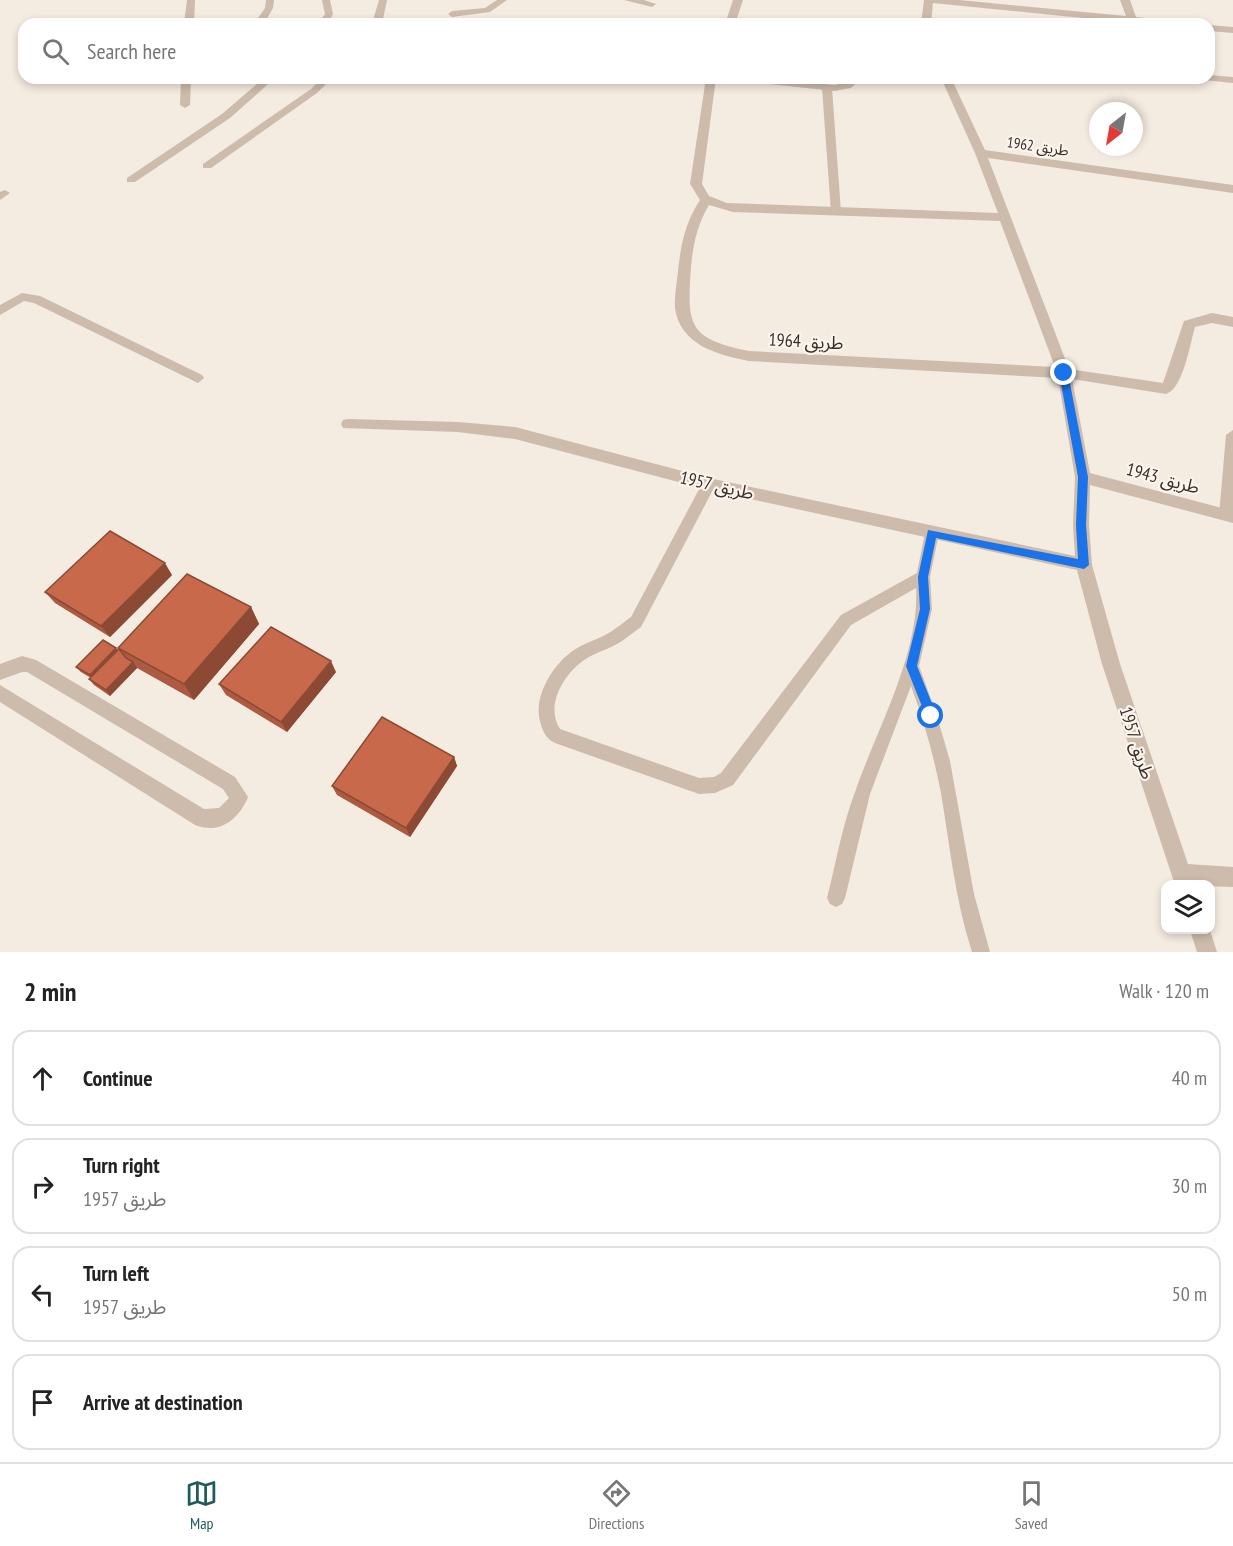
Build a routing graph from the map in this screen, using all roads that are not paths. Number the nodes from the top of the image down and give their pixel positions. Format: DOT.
graph roads {
  1 [pos="191,0"];
  2 [pos="270,0"];
  3 [pos="326,0"];
  4 [pos="383,0"];
  5 [pos="502,0"];
  6 [pos="628,0"];
  7 [pos="738,0"];
  8 [pos="929,0"];
  9 [pos="1125,0"];
  10 [pos="652,4"];
  11 [pos="452,14"];
  12 [pos="190,18"];
  13 [pos="263,18"];
  14 [pos="327,18"];
  15 [pos="378,18"];
  16 [pos="732,18"];
  17 [pos="927,18"];
  18 [pos="1112,18"];
  19 [pos="1131,18"];
  20 [pos="1215,28"];
  21 [pos="1233,30"];
  22 [pos="1215,79"];
  23 [pos="1233,80"];
  24 [pos="186,84"];
  25 [pos="263,84"];
  26 [pos="321,84"];
  27 [pos="710,84"];
  28 [pos="793,84"];
  29 [pos="850,84"];
  30 [pos="949,84"];
  31 [pos="827,88"];
  32 [pos="185,105"];
  33 [pos="981,153"];
  34 [pos="207,166"];
  35 [pos="130,180"];
  36 [pos="1233,189"];
  37 [pos="706,200"];
  38 [pos="836,212"];
  39 [pos="1005,217"];
  40 [pos="0,311"];
  41 [pos="1233,322"];
  42 [pos="1064,373"];
  43 [pos="198,378"];
  44 [pos="348,424"];
  45 [pos="1233,435"];
  46 [pos="1083,477"];
  47 [pos="709,484"];
  48 [pos="1229,516"];
  49 [pos="932,533"];
  50 [pos="1084,565"];
  51 [pos="923,577"];
  52 [pos="911,666"];
  53 [pos="0,672"];
  54 [pos="0,693"];
  55 [pos="1233,877"];
  56 [pos="1183,879"];
  57 [pos="836,898"];
  58 [pos="1201,934"];
  59 [pos="981,952"];
  60 [pos="1207,952"];
  1 -- 12 [label="lane"];
  2 -- 13 [label="lane"];
  3 -- 14 [label="lane"];
  4 -- 15 [label="lane"];
  5 -- 11 [label="lane"];
  6 -- 10 [label="lane"];
  7 -- 16 [label="street"];
  8 -- 17 [label="street"];
  8 -- 18 [label="street"];
  9 -- 19 [label="street"];
  20 -- 21 [label="street"];
  22 -- 23 [label="street"];
  24 -- 32 [label="lane"];
  25 -- 35 [label="lane"];
  26 -- 34 [label="lane"];
  27 -- 37 [label="street"];
  28 -- 31 [label="street"];
  29 -- 31 [label="street"];
  30 -- 33 [label="street, طريق 1957"];
  31 -- 38 [label="lane"];
  33 -- 36 [label="street, طريق 1962"];
  33 -- 39 [label="street, طريق 1957"];
  37 -- 38 [label="street"];
  37 -- 42 [label="street, طريق 1964"];
  38 -- 39 [label="street"];
  39 -- 42 [label="street, طريق 1957"];
  40 -- 43 [label="lane"];
  41 -- 42 [label="street, طريق 1964"];
  42 -- 46 [label="street, طريق 1957"];
  44 -- 47 [label="street, طريق 1957"];
  45 -- 48 [label="lane"];
  46 -- 48 [label="street, طريق 1943"];
  46 -- 50 [label="street, طريق 1957"];
  47 -- 49 [label="street, طريق 1957"];
  47 -- 51 [label="lane"];
  49 -- 50 [label="street, طريق 1957"];
  49 -- 51 [label="lane"];
  50 -- 56 [label="street, طريق 1957"];
  51 -- 52 [label="lane"];
  52 -- 57 [label="lane"];
  52 -- 59 [label="lane"];
  53 -- 54 [label="street"];
  55 -- 56 [label="street"];
  58 -- 60 [label="street"];
}
